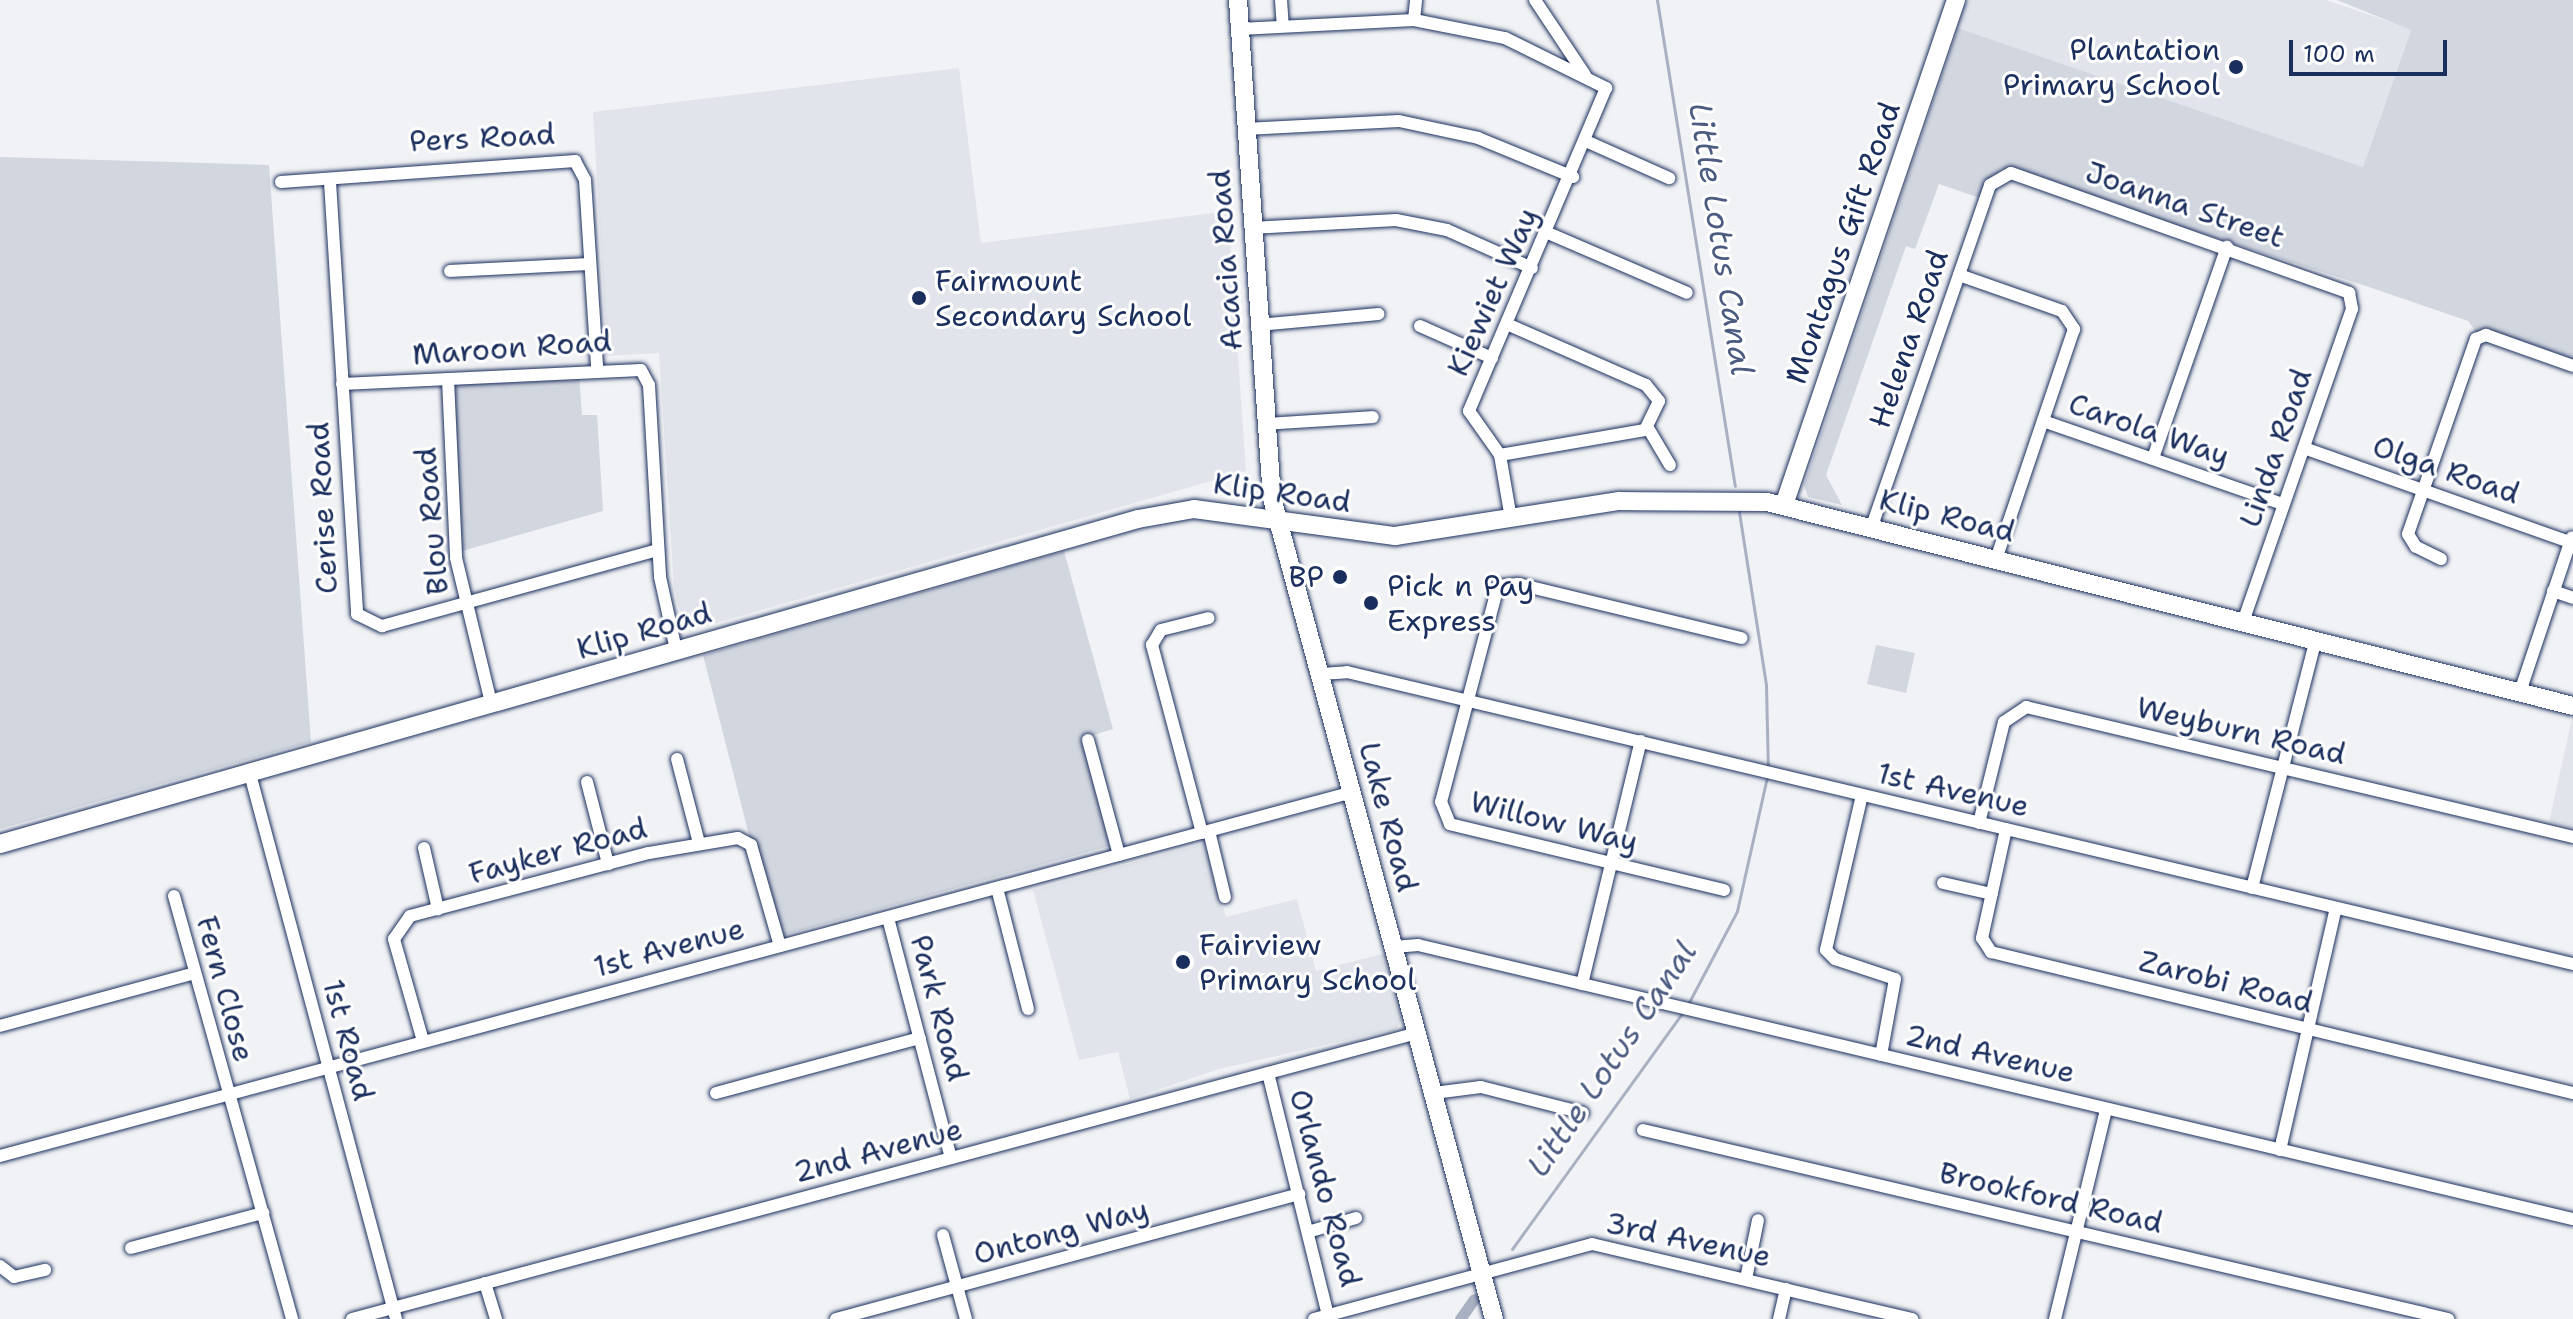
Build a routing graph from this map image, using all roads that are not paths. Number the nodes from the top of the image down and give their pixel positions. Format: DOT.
graph roads {
  1 [pos="1238,0"];
  2 [pos="1281,0"];
  3 [pos="1416,0"];
  4 [pos="1535,0"];
  5 [pos="1956,0"];
  6 [pos="1414,20"];
  7 [pos="1283,26"];
  8 [pos="1240,29"];
  9 [pos="1585,75"];
  10 [pos="1245,129"];
  11 [pos="1588,142"];
  12 [pos="2001,174"];
  13 [pos="1573,177"];
  14 [pos="1669,178"];
  15 [pos="281,182"];
  16 [pos="330,182"];
  17 [pos="1251,228"];
  18 [pos="1548,233"];
  19 [pos="2227,247"];
  20 [pos="588,264"];
  21 [pos="1532,268"];
  22 [pos="450,271"];
  23 [pos="1959,275"];
  24 [pos="1687,293"];
  25 [pos="2349,293"];
  26 [pos="1379,314"];
  27 [pos="1507,324"];
  28 [pos="1258,325"];
  29 [pos="1420,326"];
  30 [pos="1492,358"];
  31 [pos="2573,366"];
  32 [pos="597,367"];
  33 [pos="448,379"];
  34 [pos="342,384"];
  35 [pos="1373,417"];
  36 [pos="2043,421"];
  37 [pos="1265,424"];
  38 [pos="1648,428"];
  39 [pos="2304,448"];
  40 [pos="1500,455"];
  41 [pos="2153,458"];
  42 [pos="1670,465"];
  43 [pos="2421,489"];
  44 [pos="2283,504"];
  45 [pos="1784,505"];
  46 [pos="1276,516"];
  47 [pos="1511,519"];
  48 [pos="1872,526"];
  49 [pos="2572,538"];
  50 [pos="657,550"];
  51 [pos="1997,557"];
  52 [pos="2441,559"];
  53 [pos="2553,591"];
  54 [pos="2573,598"];
  55 [pos="463,602"];
  56 [pos="1209,618"];
  57 [pos="2244,620"];
  58 [pos="1742,638"];
  59 [pos="2316,639"];
  60 [pos="676,650"];
  61 [pos="1321,674"];
  62 [pos="2520,692"];
  63 [pos="1466,701"];
  64 [pos="491,703"];
  65 [pos="2573,706"];
  66 [pos="1088,740"];
  67 [pos="1641,741"];
  68 [pos="677,759"];
  69 [pos="2282,767"];
  70 [pos="250,774"];
  71 [pos="587,782"];
  72 [pos="1353,792"];
  73 [pos="1862,795"];
  74 [pos="1979,823"];
  75 [pos="2006,829"];
  76 [pos="1206,832"];
  77 [pos="2573,837"];
  78 [pos="699,843"];
  79 [pos="0,844"];
  80 [pos="424,848"];
  81 [pos="1119,855"];
  82 [pos="1611,862"];
  83 [pos="608,864"];
  84 [pos="1943,883"];
  85 [pos="997,888"];
  86 [pos="2252,888"];
  87 [pos="1724,890"];
  88 [pos="1992,894"];
  89 [pos="174,896"];
  90 [pos="1225,897"];
  91 [pos="2336,908"];
  92 [pos="438,909"];
  93 [pos="888,918"];
  94 [pos="780,946"];
  95 [pos="1394,947"];
  96 [pos="2573,964"];
  97 [pos="192,974"];
  98 [pos="1582,984"];
  99 [pos="1028,1009"];
  100 [pos="0,1026"];
  101 [pos="2309,1029"];
  102 [pos="1417,1033"];
  103 [pos="920,1038"];
  104 [pos="423,1041"];
  105 [pos="1881,1055"];
  106 [pos="328,1067"];
  107 [pos="1268,1073"];
  108 [pos="716,1093"];
  109 [pos="1434,1093"];
  110 [pos="2573,1093"];
  111 [pos="228,1094"];
  112 [pos="2106,1109"];
  113 [pos="1583,1113"];
  114 [pos="1643,1130"];
  115 [pos="2280,1150"];
  116 [pos="0,1156"];
  117 [pos="951,1158"];
  118 [pos="1299,1194"];
  119 [pos="263,1213"];
  120 [pos="1356,1218"];
  121 [pos="2573,1219"];
  122 [pos="1758,1220"];
  123 [pos="2076,1230"];
  124 [pos="1311,1231"];
  125 [pos="943,1235"];
  126 [pos="131,1248"];
  127 [pos="0,1266"];
  128 [pos="45,1270"];
  129 [pos="1482,1273"];
  130 [pos="1746,1279"];
  131 [pos="485,1283"];
  132 [pos="957,1287"];
  133 [pos="1786,1289"];
  134 [pos="394,1313"];
  135 [pos="1328,1317"];
  136 [pos="292,1319"];
  137 [pos="352,1319"];
  138 [pos="496,1319"];
  139 [pos="836,1319"];
  140 [pos="966,1319"];
  141 [pos="1314,1319"];
  142 [pos="1494,1319"];
  143 [pos="1779,1319"];
  144 [pos="1912,1319"];
  145 [pos="2055,1319"];
  146 [pos="2448,1319"];
  1 -- 8 [label="street, Acacia Road"];
  2 -- 7 [label="street"];
  3 -- 6 [label="street"];
  4 -- 9 [label="street"];
  5 -- 45 [label="street, Montagus Gift Road"];
  6 -- 7 [label="street"];
  6 -- 9 [label="street"];
  7 -- 8 [label="street"];
  8 -- 10 [label="street, Acacia Road"];
  9 -- 11 [label="street, Kiewiet Way"];
  10 -- 13 [label="street"];
  10 -- 17 [label="street, Acacia Road"];
  11 -- 13 [label="street, Kiewiet Way"];
  11 -- 14 [label="street"];
  12 -- 19 [label="street, Joanna Street"];
  12 -- 23 [label="street, Helena Road"];
  13 -- 18 [label="street, Kiewiet Way"];
  15 -- 16 [label="street, Pers Road"];
  16 -- 20 [label="street, Pers Road"];
  16 -- 34 [label="street, Cerise Road"];
  17 -- 21 [label="street"];
  17 -- 28 [label="street, Acacia Road"];
  18 -- 21 [label="street, Kiewiet Way"];
  18 -- 24 [label="street"];
  19 -- 25 [label="street, Joanna Street"];
  19 -- 41 [label="street"];
  20 -- 22 [label="street"];
  20 -- 32 [label="street, Pers Road"];
  21 -- 27 [label="street, Kiewiet Way"];
  23 -- 36 [label="street"];
  23 -- 48 [label="street, Helena Road"];
  25 -- 39 [label="street, Linda Road"];
  26 -- 28 [label="street"];
  27 -- 30 [label="street, Kiewiet Way"];
  27 -- 38 [label="street"];
  28 -- 37 [label="street, Acacia Road"];
  29 -- 30 [label="street"];
  30 -- 40 [label="street, Kiewiet Way"];
  31 -- 43 [label="street"];
  32 -- 33 [label="street, Maroon Road"];
  32 -- 50 [label="street, Maroon Road"];
  33 -- 34 [label="street, Maroon Road"];
  33 -- 55 [label="street, Blou Road"];
  34 -- 55 [label="street, Cerise Road"];
  35 -- 37 [label="street"];
  36 -- 41 [label="street, Carola Way"];
  36 -- 51 [label="street"];
  37 -- 46 [label="street, Acacia Road"];
  38 -- 40 [label="street"];
  38 -- 42 [label="street"];
  39 -- 43 [label="street, Olga Road"];
  39 -- 44 [label="street, Linda Road"];
  40 -- 47 [label="street"];
  41 -- 44 [label="street, Carola Way"];
  43 -- 49 [label="street, Olga Road"];
  43 -- 52 [label="street"];
  44 -- 57 [label="street, Linda Road"];
  45 -- 47 [label="street, Klip Road"];
  45 -- 48 [label="street, Klip Road"];
  46 -- 47 [label="street, Klip Road"];
  46 -- 60 [label="street, Klip Road"];
  46 -- 61 [label="street, Lake Road"];
  48 -- 51 [label="street, Klip Road"];
  49 -- 53 [label="street"];
  50 -- 55 [label="street, Cerise Road"];
  50 -- 60 [label="street, Maroon Road"];
  51 -- 57 [label="street, Klip Road"];
  53 -- 54 [label="street"];
  53 -- 62 [label="street"];
  55 -- 64 [label="street, Blou Road"];
  56 -- 76 [label="street"];
  57 -- 59 [label="street, Klip Road"];
  58 -- 63 [label="street"];
  59 -- 62 [label="street, Klip Road"];
  59 -- 69 [label="street"];
  60 -- 64 [label="street, Klip Road"];
  61 -- 63 [label="street, 1st Avenue"];
  61 -- 72 [label="street, Lake Road"];
  62 -- 65 [label="street, Klip Road"];
  63 -- 67 [label="street, 1st Avenue"];
  63 -- 82 [label="street, Willow Way"];
  64 -- 70 [label="street, Klip Road"];
  66 -- 81 [label="street"];
  67 -- 73 [label="street, 1st Avenue"];
  67 -- 82 [label="street"];
  68 -- 78 [label="street"];
  69 -- 74 [label="street, Weyburn Road"];
  69 -- 77 [label="street, Weyburn Road"];
  69 -- 86 [label="street"];
  70 -- 79 [label="street, Klip Road"];
  70 -- 106 [label="street, 1st Road"];
  71 -- 83 [label="street"];
  72 -- 76 [label="street, 1st Avenue"];
  72 -- 95 [label="street, Lake Road"];
  73 -- 74 [label="street, 1st Avenue"];
  73 -- 105 [label="street"];
  74 -- 75 [label="street, 1st Avenue"];
  75 -- 86 [label="street, 1st Avenue"];
  75 -- 88 [label="street, Zarobi Road"];
  76 -- 81 [label="street, 1st Avenue"];
  76 -- 90 [label="street"];
  78 -- 83 [label="street, Fayker Road"];
  78 -- 94 [label="street, Fayker Road"];
  80 -- 92 [label="street"];
  81 -- 85 [label="street, 1st Avenue"];
  82 -- 87 [label="street, Willow Way"];
  82 -- 98 [label="street"];
  83 -- 92 [label="street, Fayker Road"];
  84 -- 88 [label="street"];
  85 -- 93 [label="street, 1st Avenue"];
  85 -- 99 [label="street"];
  86 -- 91 [label="street, 1st Avenue"];
  88 -- 101 [label="street, Zarobi Road"];
  89 -- 97 [label="street, Fern Close"];
  91 -- 96 [label="street, 1st Avenue"];
  91 -- 101 [label="street"];
  92 -- 104 [label="street, Fayker Road"];
  93 -- 94 [label="street, 1st Avenue"];
  93 -- 103 [label="street, Park Road"];
  94 -- 104 [label="street, 1st Avenue"];
  95 -- 98 [label="street, 2nd Avenue"];
  95 -- 102 [label="street, Lake Road"];
  97 -- 100 [label="street"];
  97 -- 111 [label="street, Fern Close"];
  98 -- 105 [label="street, 2nd Avenue"];
  101 -- 110 [label="street, Zarobi Road"];
  101 -- 115 [label="street"];
  102 -- 107 [label="street, 2nd Avenue"];
  102 -- 109 [label="street, Lake Road"];
  103 -- 108 [label="street"];
  103 -- 117 [label="street, Park Road"];
  104 -- 106 [label="street, 1st Avenue"];
  105 -- 112 [label="street, 2nd Avenue"];
  106 -- 111 [label="street, 1st Avenue"];
  106 -- 134 [label="street, 1st Road"];
  107 -- 117 [label="street, 2nd Avenue"];
  107 -- 118 [label="street, Orlando Road"];
  109 -- 113 [label="street"];
  109 -- 129 [label="street, Lake Road"];
  111 -- 116 [label="street, 1st Avenue"];
  111 -- 119 [label="street, Fern Close"];
  112 -- 115 [label="street, 2nd Avenue"];
  112 -- 123 [label="street"];
  114 -- 123 [label="street, Brookford Road"];
  115 -- 121 [label="street, 2nd Avenue"];
  117 -- 131 [label="street, 2nd Avenue"];
  118 -- 124 [label="street, Orlando Road"];
  118 -- 132 [label="street, Ontong Way"];
  119 -- 126 [label="street"];
  119 -- 136 [label="street, Fern Close"];
  120 -- 124 [label="street"];
  122 -- 130 [label="street"];
  123 -- 145 [label="street"];
  123 -- 146 [label="street, Brookford Road"];
  124 -- 135 [label="street, Orlando Road"];
  125 -- 132 [label="street"];
  127 -- 128 [label="street"];
  129 -- 130 [label="street, 3rd Avenue"];
  129 -- 135 [label="street, 3rd Avenue"];
  129 -- 142 [label="street, Lake Road"];
  130 -- 133 [label="street, 3rd Avenue"];
  131 -- 134 [label="street, 2nd Avenue"];
  131 -- 138 [label="street"];
  132 -- 139 [label="street, Ontong Way"];
  132 -- 140 [label="street"];
  133 -- 143 [label="street"];
  133 -- 144 [label="street, 3rd Avenue"];
  134 -- 137 [label="street, 2nd Avenue"];
  135 -- 141 [label="street, 3rd Avenue"];
}
